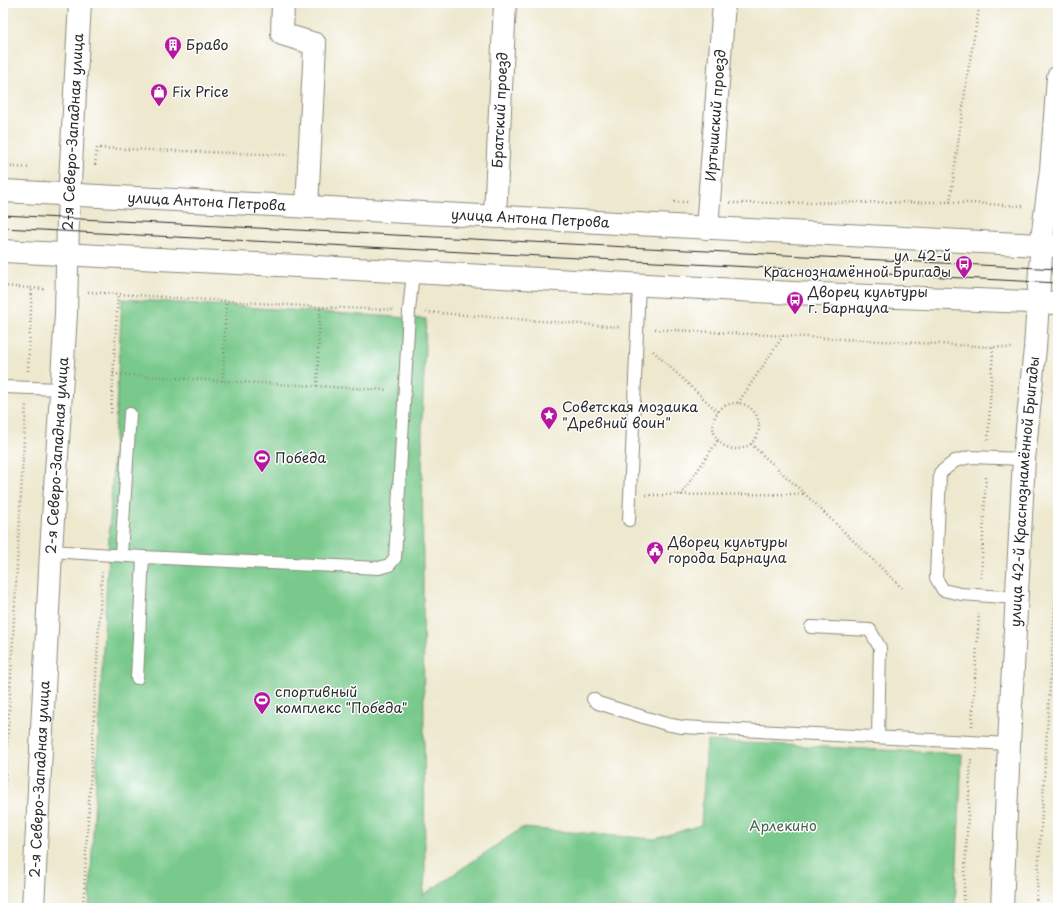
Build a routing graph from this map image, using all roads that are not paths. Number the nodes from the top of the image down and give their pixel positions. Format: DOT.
graph roads {
  1 [pos="80,3"];
  2 [pos="283,3"];
  3 [pos="505,3"];
  4 [pos="724,3"];
  5 [pos="1058,77"];
  6 [pos="3,191"];
  7 [pos="69,195"];
  8 [pos="307,208"];
  9 [pos="495,217"];
  10 [pos="707,228"];
  11 [pos="1050,246"];
  12 [pos="3,251"];
  13 [pos="67,255"];
  14 [pos="413,272"];
  15 [pos="639,285"];
  16 [pos="1048,303"];
  17 [pos="3,387"];
  18 [pos="61,389"];
  19 [pos="130,414"];
  20 [pos="1024,458"];
  21 [pos="629,520"];
  22 [pos="51,551"];
  23 [pos="121,555"];
  24 [pos="143,557"];
  25 [pos="1017,598"];
  26 [pos="811,627"];
  27 [pos="137,678"];
  28 [pos="593,699"];
  29 [pos="878,737"];
  30 [pos="1009,744"];
  31 [pos="33,908"];
  32 [pos="1002,908"];
  1 -- 7 [label="street, 2-я Северо-Западная улица"];
  2 -- 8 [label="street"];
  3 -- 9 [label="street, Братский проезд"];
  4 -- 10 [label="street, Иртышский проезд"];
  5 -- 11 [label="street, улица 42-й Краснознамённой Бригады"];
  6 -- 7 [label="street, улица Антона Петрова"];
  7 -- 8 [label="street, улица Антона Петрова"];
  7 -- 13 [label="street, 2-я Северо-Западная улица"];
  8 -- 9 [label="street, улица Антона Петрова"];
  9 -- 10 [label="street, улица Антона Петрова"];
  10 -- 11 [label="street, улица Антона Петрова"];
  11 -- 16 [label="street, улица 42-й Краснознамённой Бригады"];
  12 -- 13 [label="street"];
  13 -- 14 [label="street"];
  13 -- 18 [label="street, 2-я Северо-Западная улица"];
  14 -- 15 [label="street"];
  14 -- 24 [label="lane"];
  15 -- 16 [label="street"];
  15 -- 21 [label="lane"];
  16 -- 20 [label="street, улица 42-й Краснознамённой Бригады"];
  17 -- 18 [label="lane"];
  18 -- 22 [label="street, 2-я Северо-Западная улица"];
  19 -- 23 [label="lane"];
  20 -- 25 [label="street, улица 42-й Краснознамённой Бригады"];
  20 -- 25 [label="lane"];
  22 -- 23 [label="lane"];
  22 -- 31 [label="street, 2-я Северо-Западная улица"];
  23 -- 24 [label="lane"];
  24 -- 27 [label="lane"];
  25 -- 30 [label="street, улица 42-й Краснознамённой Бригады"];
  26 -- 29 [label="lane"];
  28 -- 29 [label="lane"];
  29 -- 30 [label="lane"];
  30 -- 32 [label="street, улица 42-й Краснознамённой Бригады"];
}
